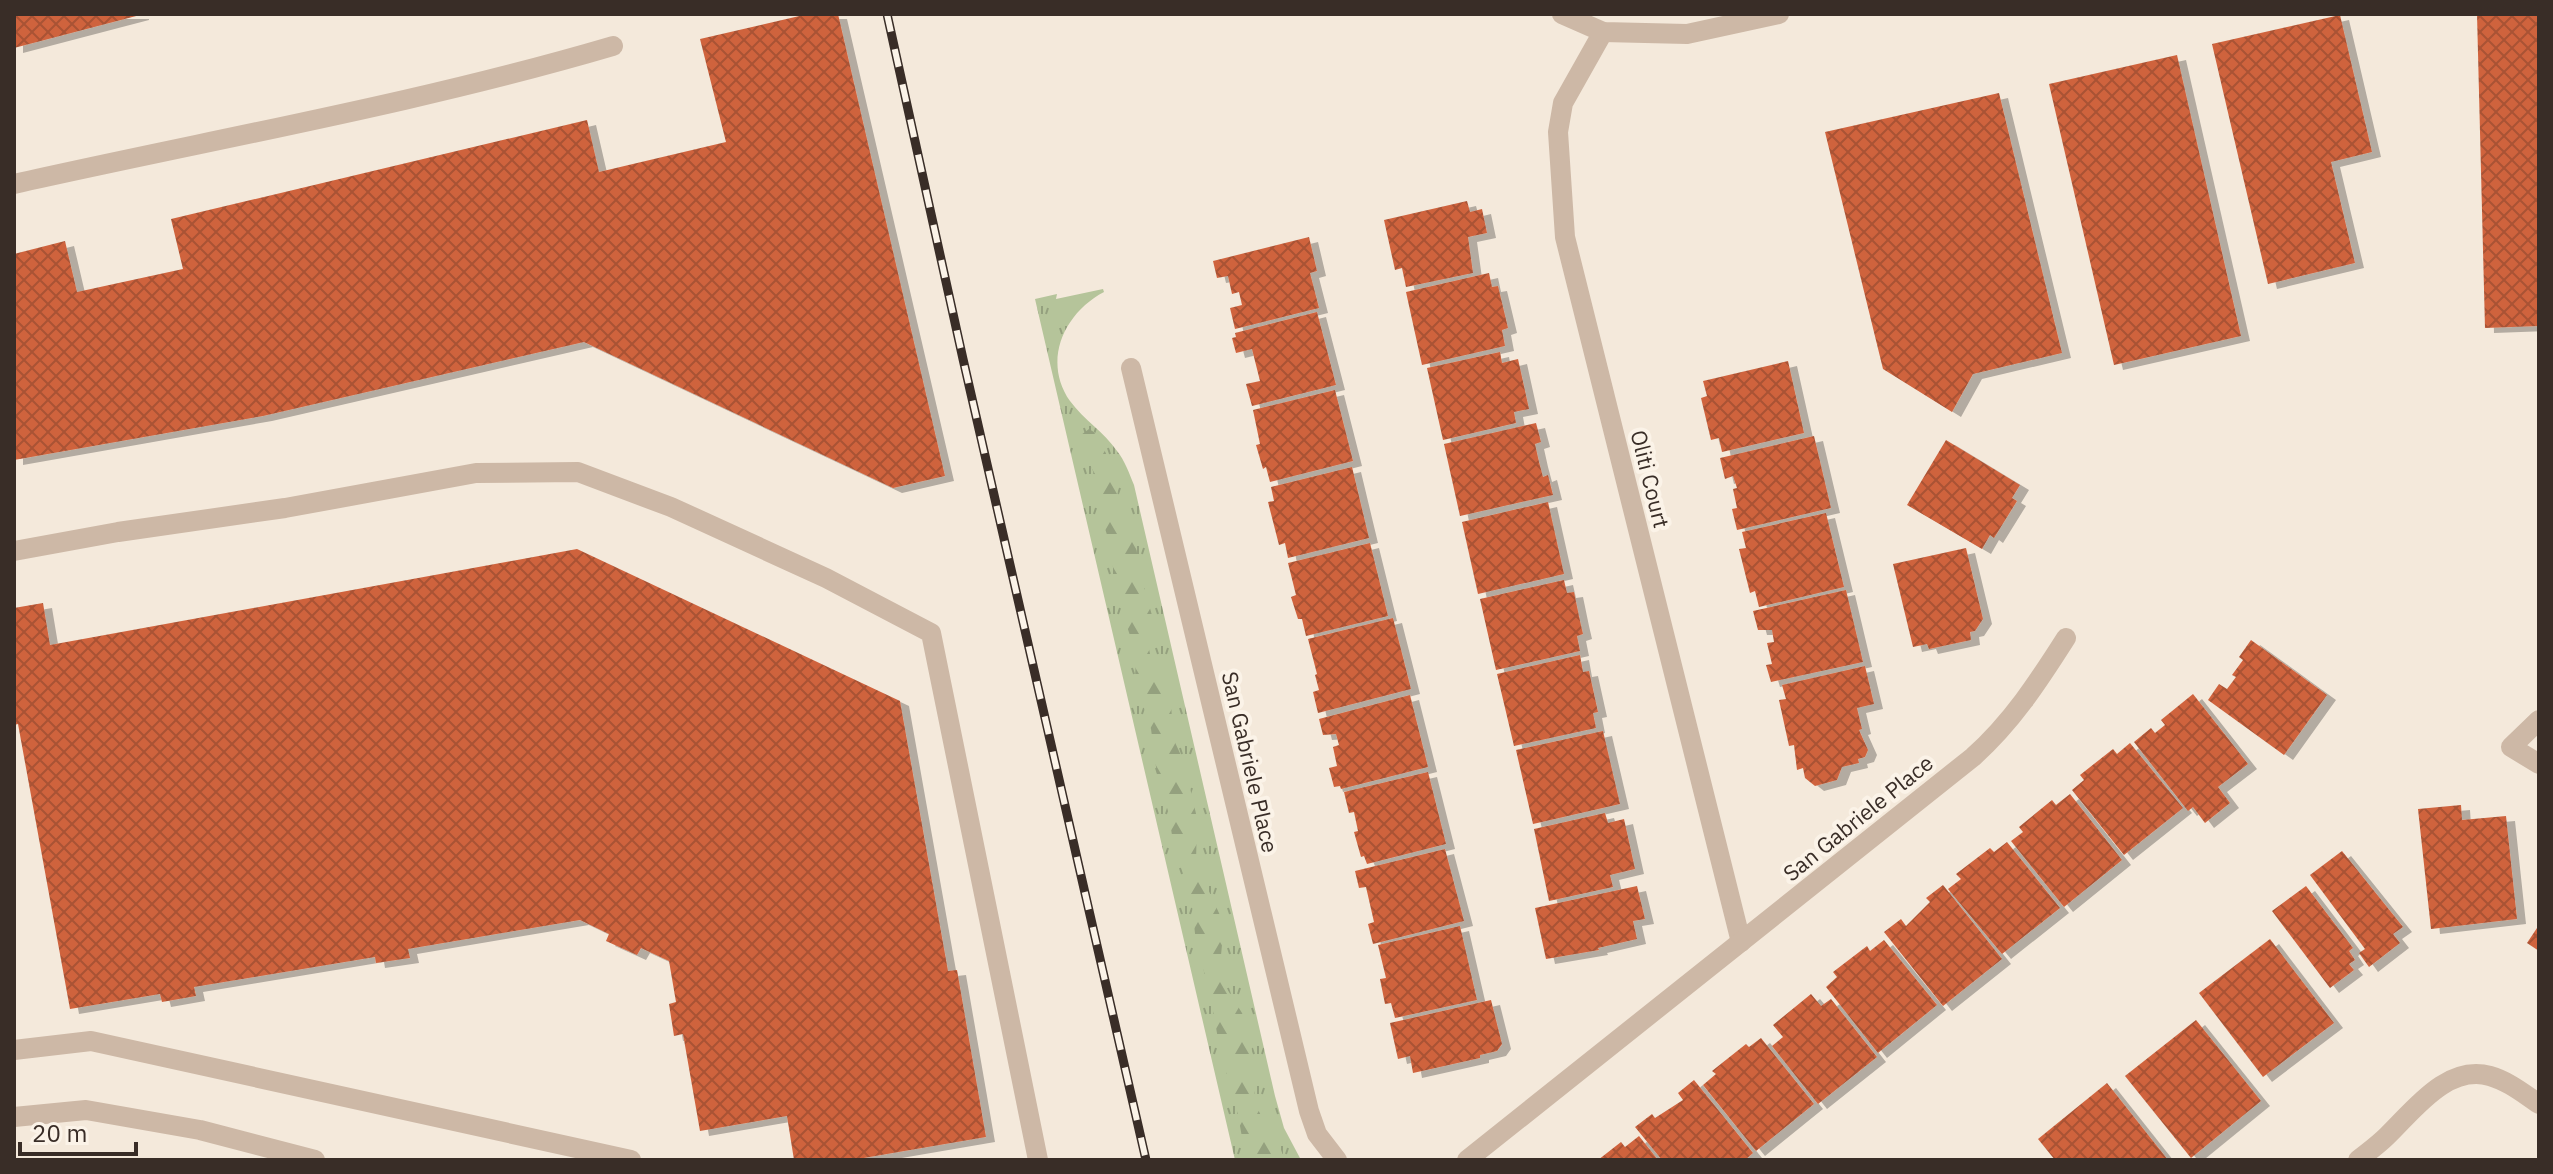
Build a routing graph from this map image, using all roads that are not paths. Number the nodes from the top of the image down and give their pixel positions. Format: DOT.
graph roads {
  1 [pos="1562,14"];
  2 [pos="1779,14"];
  3 [pos="1603,32"];
  4 [pos="613,46"];
  5 [pos="14,184"];
  6 [pos="1131,368"];
  7 [pos="14,551"];
  8 [pos="2066,638"];
  9 [pos="2539,720"];
  10 [pos="2539,764"];
  11 [pos="1741,942"];
  12 [pos="14,1050"];
  13 [pos="2539,1104"];
  14 [pos="14,1117"];
  15 [pos="315,1160"];
  16 [pos="631,1160"];
  17 [pos="1038,1160"];
  18 [pos="1337,1160"];
  19 [pos="1467,1160"];
  20 [pos="2358,1160"];
  1 -- 3 [label="street"];
  2 -- 3 [label="street"];
  3 -- 11 [label="street, Oliti Court"];
  4 -- 5 [label="street"];
  6 -- 18 [label="street, San Gabriele Place"];
  7 -- 17 [label="street"];
  8 -- 11 [label="street, San Gabriele Place"];
  9 -- 10 [label="street"];
  11 -- 19 [label="street, San Gabriele Place"];
  12 -- 16 [label="street"];
  13 -- 20 [label="street"];
  14 -- 15 [label="street"];
}
